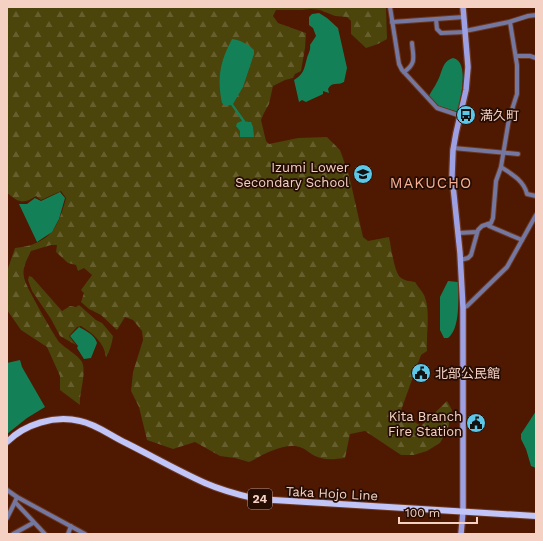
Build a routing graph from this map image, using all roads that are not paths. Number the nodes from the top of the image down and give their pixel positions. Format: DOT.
graph roads {
  1 [pos="390,7"];
  2 [pos="463,7"];
  3 [pos="536,15"];
  4 [pos="464,17"];
  5 [pos="436,19"];
  6 [pos="392,22"];
  7 [pos="510,22"];
  8 [pos="465,31"];
  9 [pos="412,43"];
  10 [pos="516,56"];
  11 [pos="536,58"];
  12 [pos="404,72"];
  13 [pos="461,116"];
  14 [pos="453,148"];
  15 [pos="503,153"];
  16 [pos="518,154"];
  17 [pos="501,167"];
  18 [pos="536,196"];
  19 [pos="536,215"];
  20 [pos="488,224"];
  21 [pos="477,232"];
  22 [pos="458,233"];
  23 [pos="522,240"];
  24 [pos="460,260"];
  25 [pos="462,308"];
  26 [pos="7,442"];
  27 [pos="7,490"];
  28 [pos="17,497"];
  29 [pos="15,502"];
  30 [pos="463,512"];
  31 [pos="536,516"];
  32 [pos="7,518"];
  33 [pos="33,523"];
  34 [pos="71,526"];
  35 [pos="13,534"];
  36 [pos="45,534"];
  37 [pos="68,534"];
  38 [pos="85,534"];
  39 [pos="461,534"];
  1 -- 6 [label="street"];
  2 -- 4 [label="main road"];
  3 -- 7 [label="street"];
  4 -- 5 [label="street"];
  4 -- 8 [label="main road"];
  5 -- 6 [label="street"];
  5 -- 8 [label="street"];
  6 -- 12 [label="street"];
  7 -- 8 [label="street"];
  7 -- 10 [label="street"];
  8 -- 13 [label="main road"];
  9 -- 12 [label="street"];
  10 -- 11 [label="street"];
  10 -- 15 [label="street"];
  12 -- 13 [label="street"];
  13 -- 14 [label="main road"];
  14 -- 15 [label="street"];
  14 -- 22 [label="main road"];
  15 -- 16 [label="street"];
  15 -- 17 [label="street"];
  17 -- 18 [label="street"];
  17 -- 20 [label="street"];
  19 -- 23 [label="street"];
  20 -- 21 [label="street"];
  20 -- 23 [label="street"];
  21 -- 22 [label="street"];
  21 -- 24 [label="street"];
  22 -- 24 [label="main road"];
  23 -- 25 [label="street"];
  24 -- 25 [label="main road"];
  25 -- 30 [label="main road"];
  26 -- 30 [label="main road, Taka Hojo Line / 24"];
  27 -- 28 [label="street"];
  28 -- 29 [label="street"];
  28 -- 34 [label="street"];
  29 -- 32 [label="street"];
  29 -- 33 [label="street"];
  30 -- 31 [label="main road, Taka Hojo Line / 24"];
  30 -- 39 [label="main road"];
  33 -- 35 [label="street"];
  33 -- 36 [label="street"];
  34 -- 37 [label="street"];
  34 -- 38 [label="street"];
}
